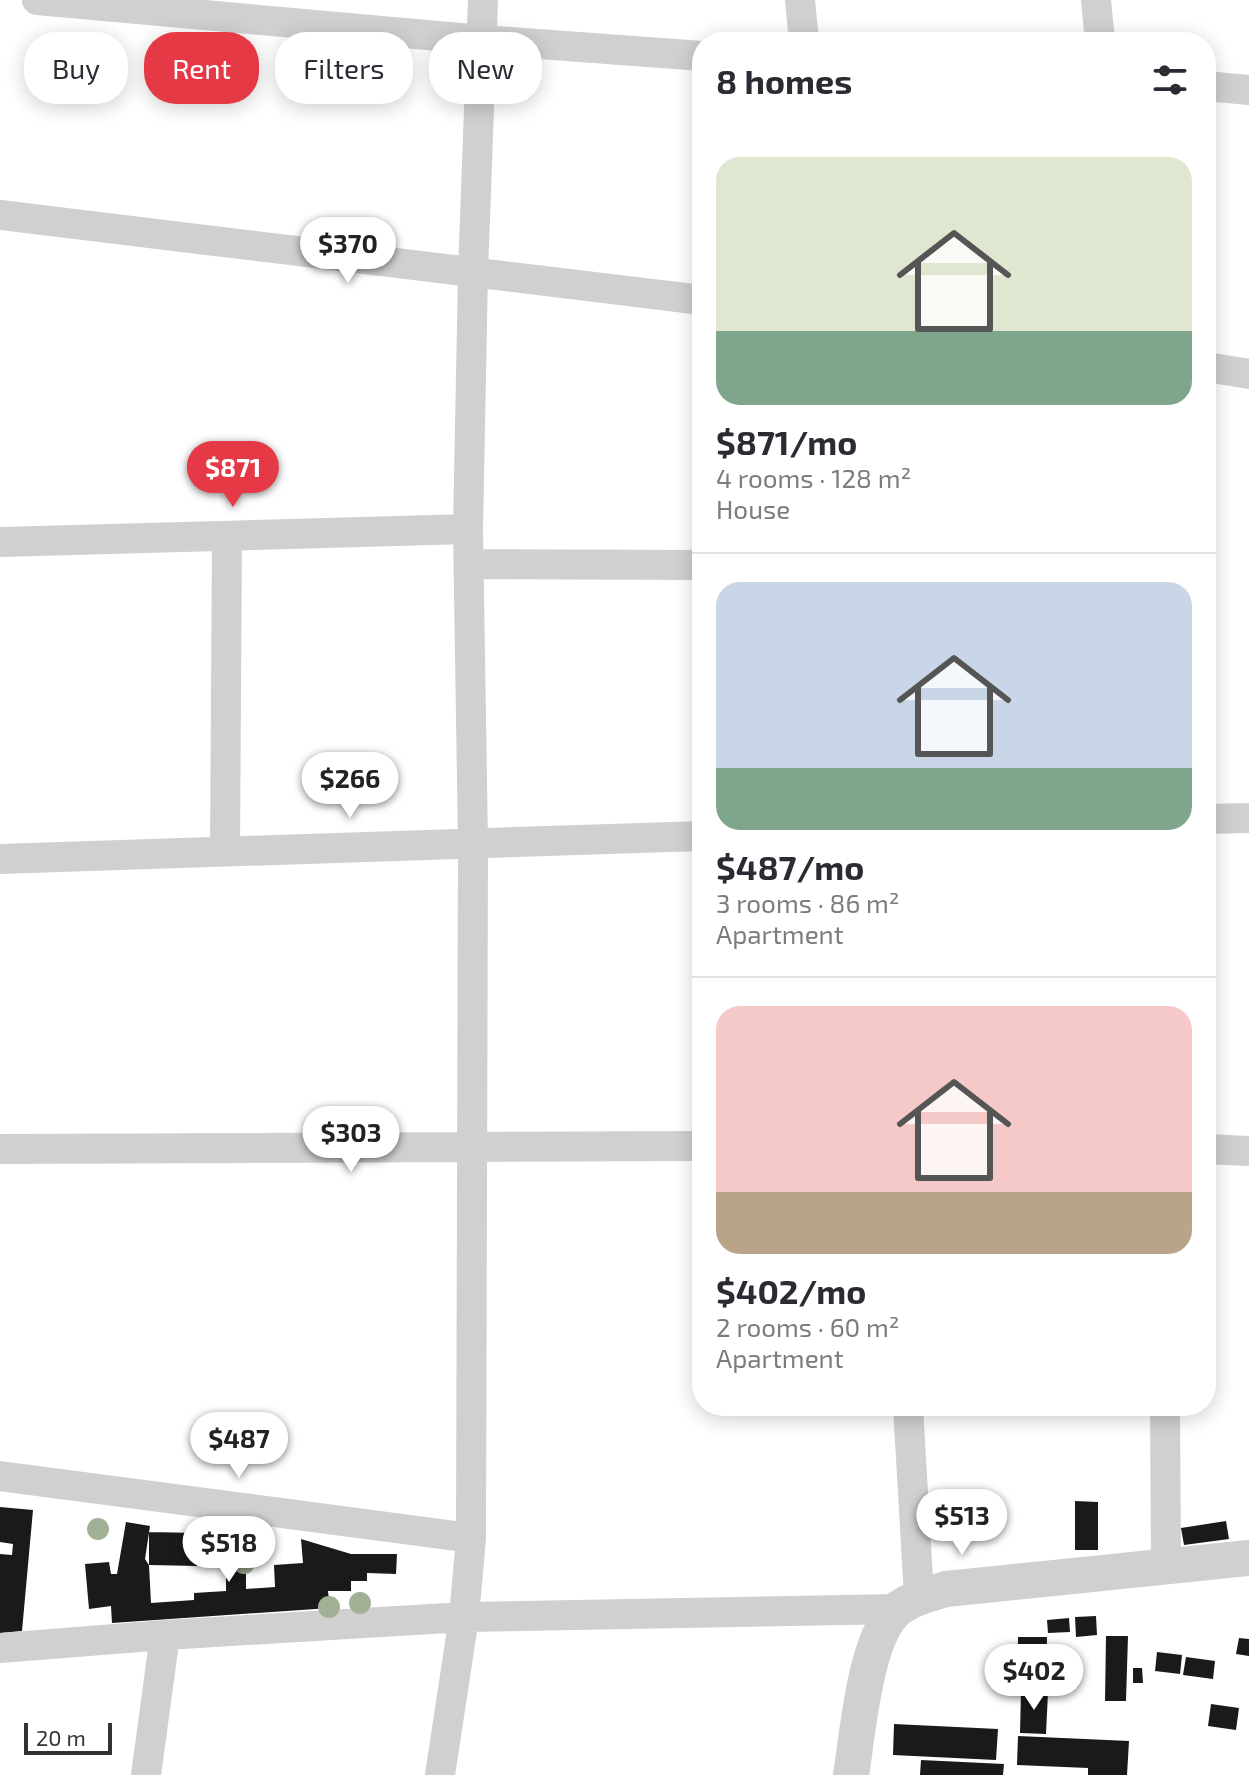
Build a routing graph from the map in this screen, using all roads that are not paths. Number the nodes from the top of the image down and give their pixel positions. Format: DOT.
graph roads {
  1 [pos="37,0"];
  2 [pos="483,0"];
  3 [pos="800,0"];
  4 [pos="1096,0"];
  5 [pos="483,32"];
  6 [pos="803,32"];
  7 [pos="1099,32"];
  8 [pos="429,35"];
  9 [pos="542,44"];
  10 [pos="692,55"];
  11 [pos="1216,87"];
  12 [pos="1249,90"];
  13 [pos="480,104"];
  14 [pos="0,215"];
  15 [pos="473,273"];
  16 [pos="692,299"];
  17 [pos="1216,369"];
  18 [pos="1249,374"];
  19 [pos="468,529"];
  20 [pos="227,536"];
  21 [pos="0,542"];
  22 [pos="469,564"];
  23 [pos="692,565"];
  24 [pos="1249,818"];
  25 [pos="1216,819"];
  26 [pos="692,836"];
  27 [pos="473,843"];
  28 [pos="225,851"];
  29 [pos="0,859"];
  30 [pos="471,1146"];
  31 [pos="692,1146"];
  32 [pos="0,1149"];
  33 [pos="1216,1149"];
  34 [pos="1249,1151"];
  35 [pos="908,1416"];
  36 [pos="1165,1416"];
  37 [pos="0,1476"];
  38 [pos="471,1538"];
  39 [pos="1249,1558"];
  40 [pos="1166,1565"];
  41 [pos="908,1603"];
  42 [pos="464,1617"];
  43 [pos="165,1635"];
  44 [pos="0,1648"];
  45 [pos="146,1775"];
  46 [pos="440,1775"];
  47 [pos="851,1775"];
  1 -- 8 [label="street"];
  2 -- 5 [label="street"];
  3 -- 6 [label="street"];
  4 -- 7 [label="street"];
  9 -- 10 [label="street"];
  11 -- 12 [label="street"];
  13 -- 15 [label="street"];
  14 -- 15 [label="street"];
  15 -- 16 [label="street"];
  15 -- 19 [label="street"];
  17 -- 18 [label="street"];
  19 -- 20 [label="street"];
  19 -- 22 [label="street"];
  20 -- 21 [label="street"];
  20 -- 28 [label="street"];
  22 -- 23 [label="street"];
  22 -- 27 [label="street"];
  24 -- 25 [label="street"];
  26 -- 27 [label="street"];
  27 -- 28 [label="street"];
  27 -- 30 [label="street"];
  28 -- 29 [label="street"];
  30 -- 31 [label="street"];
  30 -- 32 [label="street"];
  30 -- 38 [label="street"];
  33 -- 34 [label="street"];
  35 -- 41 [label="street"];
  36 -- 40 [label="street"];
  37 -- 38 [label="street"];
  38 -- 42 [label="street"];
  39 -- 40 [label="street"];
  40 -- 41 [label="street"];
  41 -- 42 [label="street"];
  41 -- 47 [label="street"];
  42 -- 43 [label="street"];
  42 -- 46 [label="street"];
  43 -- 44 [label="street"];
  43 -- 45 [label="street"];
}
